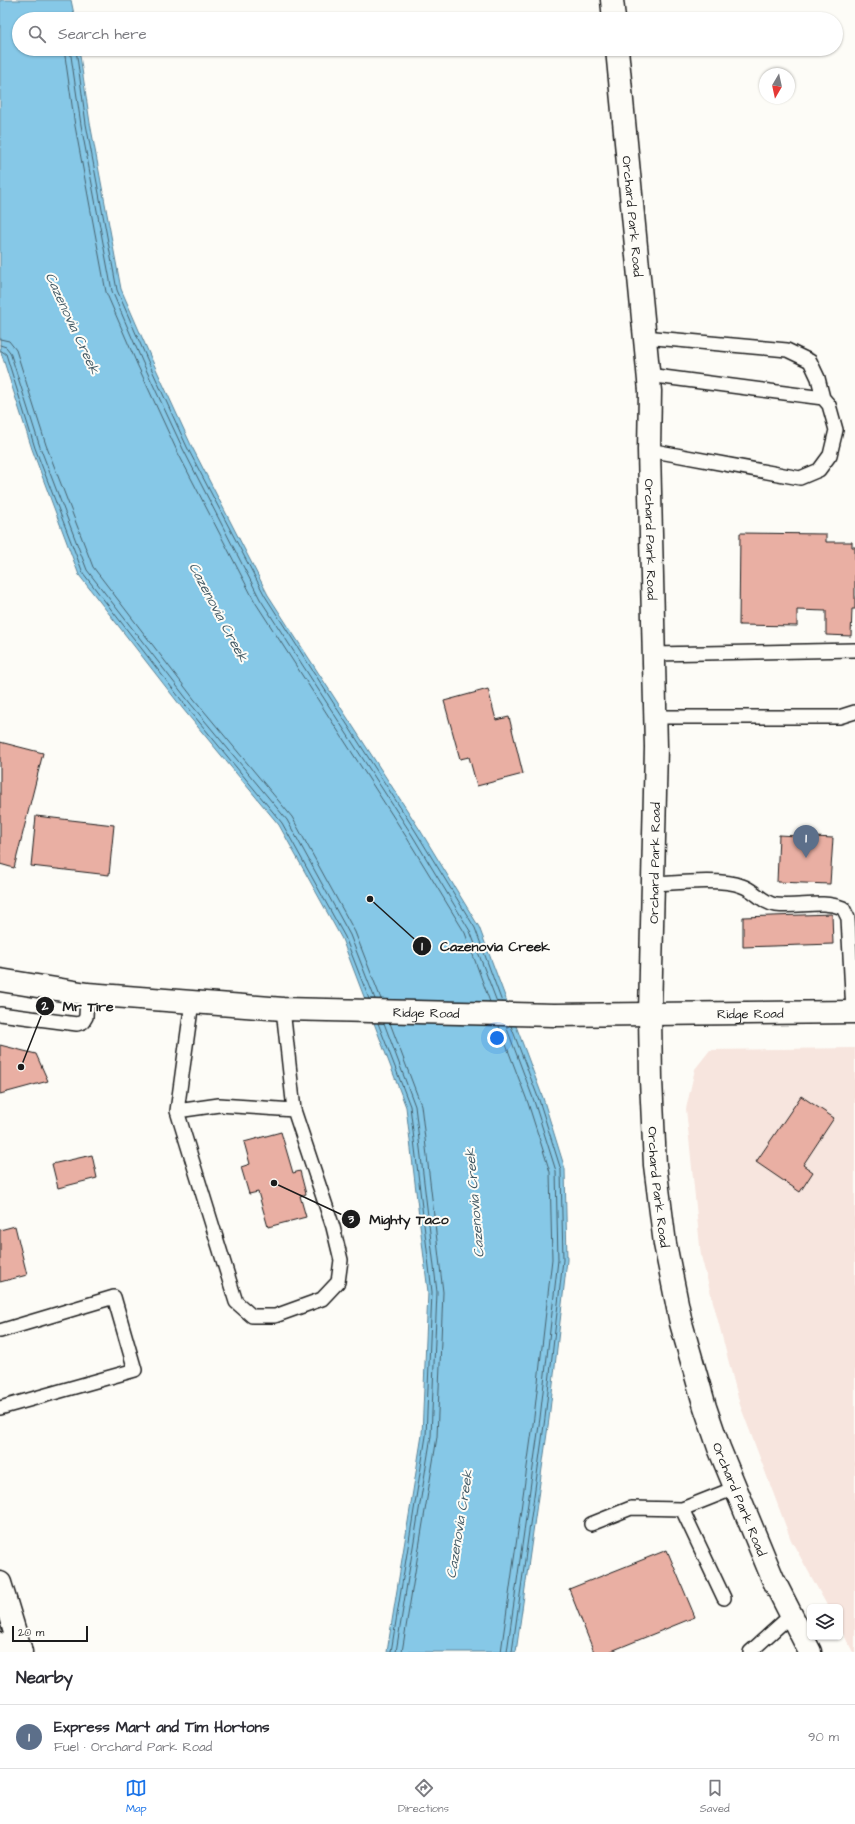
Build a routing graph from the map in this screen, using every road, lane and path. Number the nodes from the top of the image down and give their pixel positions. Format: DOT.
graph roads {
  1 [pos="612,0"];
  2 [pos="613,12"];
  3 [pos="618,56"];
  4 [pos="644,337"];
  5 [pos="648,375"];
  6 [pos="823,398"];
  7 [pos="649,450"];
  8 [pos="855,650"];
  9 [pos="654,654"];
  10 [pos="855,712"];
  11 [pos="656,716"];
  12 [pos="653,884"];
  13 [pos="0,980"];
  14 [pos="87,994"];
  15 [pos="192,1002"];
  16 [pos="283,1009"];
  17 [pos="854,1012"];
  18 [pos="0,1014"];
  19 [pos="650,1014"];
  20 [pos="294,1110"];
  21 [pos="177,1111"];
  22 [pos="0,1331"];
  23 [pos="0,1408"];
  24 [pos="735,1488"];
  25 [pos="682,1509"];
  26 [pos="591,1524"];
  27 [pos="0,1583"];
  28 [pos="724,1598"];
  29 [pos="790,1616"];
  30 [pos="14,1648"];
  31 [pos="750,1652"];
  32 [pos="810,1652"];
  1 -- 2 [label="main road"];
  3 -- 4 [label="main road, Orchard Park Road"];
  4 -- 5 [label="main road, Orchard Park Road"];
  4 -- 6 [label="lane"];
  5 -- 6 [label="lane"];
  5 -- 7 [label="main road, Orchard Park Road"];
  6 -- 7 [label="lane"];
  7 -- 9 [label="main road, Orchard Park Road"];
  8 -- 9 [label="lane"];
  9 -- 11 [label="main road, Orchard Park Road"];
  10 -- 11 [label="lane"];
  11 -- 12 [label="main road, Orchard Park Road"];
  12 -- 17 [label="lane"];
  12 -- 19 [label="main road, Orchard Park Road"];
  13 -- 14 [label="main road, Ridge Road"];
  14 -- 15 [label="main road, Ridge Road"];
  14 -- 18 [label="lane"];
  15 -- 16 [label="main road, Ridge Road"];
  15 -- 21 [label="lane"];
  16 -- 19 [label="main road, Ridge Road"];
  16 -- 20 [label="lane"];
  17 -- 19 [label="main road, Ridge Road"];
  19 -- 24 [label="main road, Orchard Park Road"];
  20 -- 21 [label="lane"];
  20 -- 21 [label="lane"];
  22 -- 23 [label="lane"];
  24 -- 25 [label="lane"];
  24 -- 29 [label="main road, Orchard Park Road"];
  25 -- 26 [label="lane"];
  25 -- 28 [label="lane"];
  27 -- 30 [label="main road"];
  29 -- 31 [label="lane"];
  29 -- 32 [label="main road, Orchard Park Road"];
}
